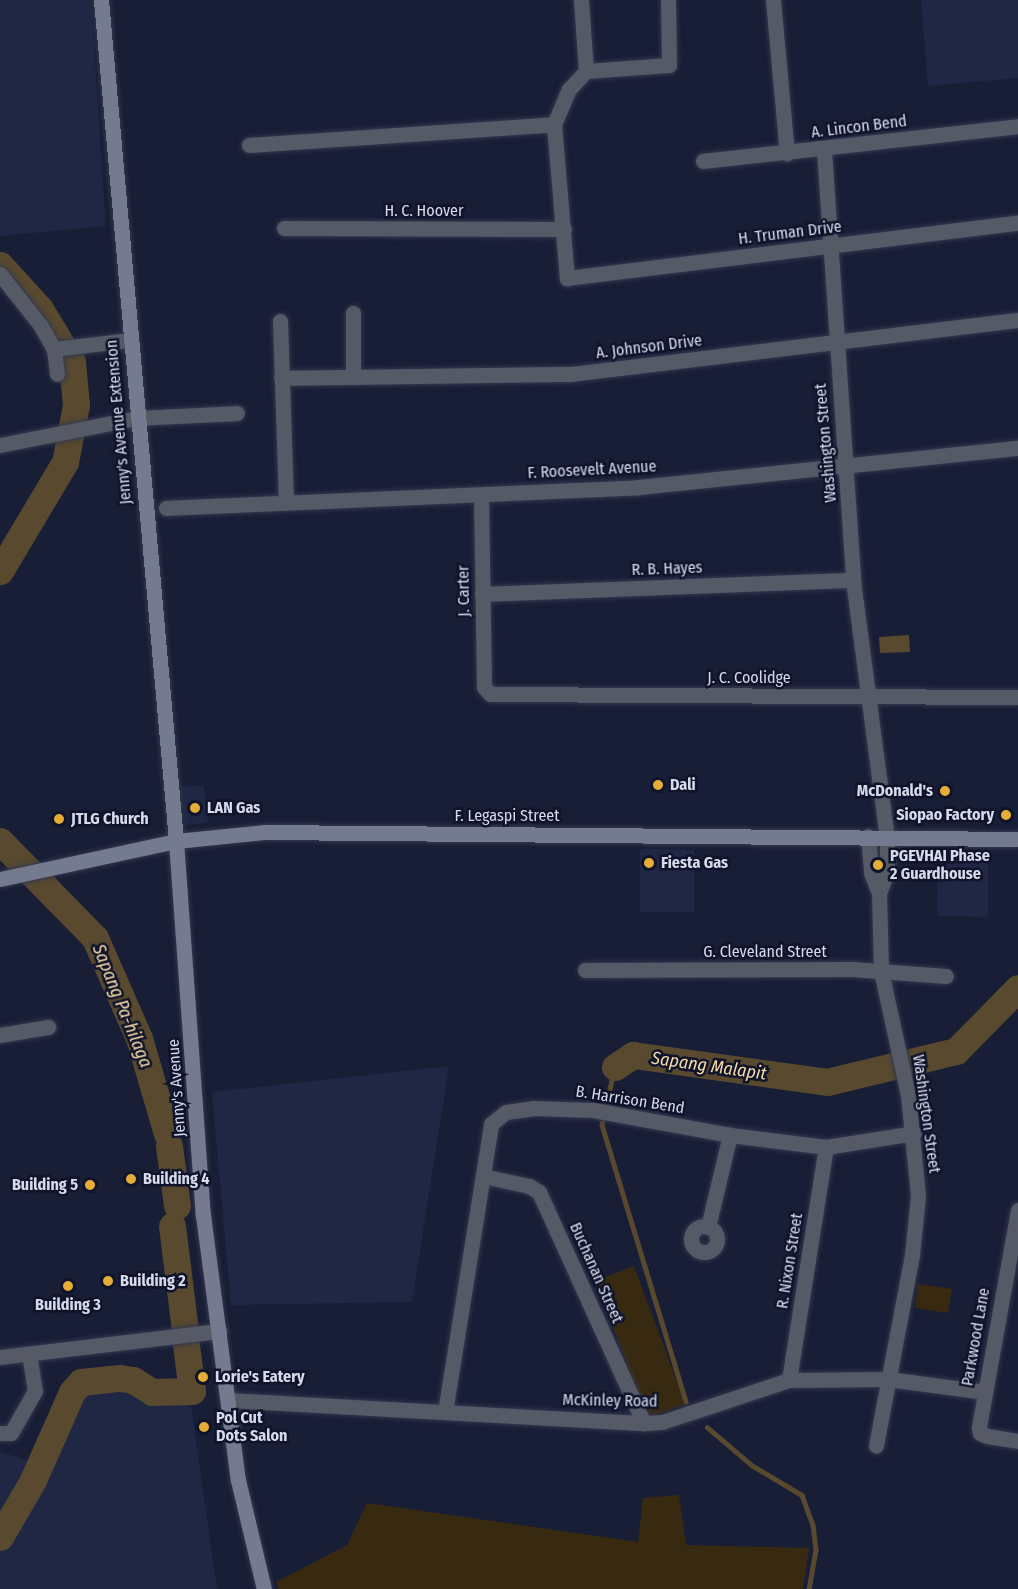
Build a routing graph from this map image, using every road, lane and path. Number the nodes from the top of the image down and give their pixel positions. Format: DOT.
graph roads {
  1 [pos="100,0"];
  2 [pos="581,0"];
  3 [pos="668,0"];
  4 [pos="773,0"];
  5 [pos="586,71"];
  6 [pos="554,124"];
  7 [pos="1018,126"];
  8 [pos="249,145"];
  9 [pos="824,150"];
  10 [pos="787,153"];
  11 [pos="703,161"];
  12 [pos="1018,224"];
  13 [pos="284,228"];
  14 [pos="564,229"];
  15 [pos="830,246"];
  16 [pos="0,274"];
  17 [pos="353,313"];
  18 [pos="1018,320"];
  19 [pos="280,321"];
  20 [pos="130,340"];
  21 [pos="836,342"];
  22 [pos="61,347"];
  23 [pos="57,374"];
  24 [pos="353,376"];
  25 [pos="281,378"];
  26 [pos="237,413"];
  27 [pos="136,418"];
  28 [pos="0,445"];
  29 [pos="1018,448"];
  30 [pos="847,468"];
  31 [pos="481,495"];
  32 [pos="286,502"];
  33 [pos="166,508"];
  34 [pos="853,580"];
  35 [pos="482,594"];
  36 [pos="484,687"];
  37 [pos="868,696"];
  38 [pos="1018,698"];
  39 [pos="872,732"];
  40 [pos="865,756"];
  41 [pos="868,836"];
  42 [pos="887,837"];
  43 [pos="1018,839"];
  44 [pos="176,841"];
  45 [pos="4,878"];
  46 [pos="879,893"];
  47 [pos="585,970"];
  48 [pos="881,971"];
  49 [pos="946,976"];
  50 [pos="48,1027"];
  51 [pos="0,1035"];
  52 [pos="914,1133"];
  53 [pos="730,1135"];
  54 [pos="826,1147"];
  55 [pos="483,1176"];
  56 [pos="1018,1210"];
  57 [pos="708,1227"];
  58 [pos="219,1332"];
  59 [pos="29,1355"];
  60 [pos="0,1357"];
  61 [pos="888,1379"];
  62 [pos="789,1380"];
  63 [pos="985,1392"];
  64 [pos="228,1400"];
  65 [pos="445,1412"];
  66 [pos="644,1423"];
  67 [pos="0,1433"];
  68 [pos="1018,1441"];
  69 [pos="876,1446"];
  70 [pos="264,1589"];
  1 -- 20 [label="street, Jenny's Avenue Extension"];
  2 -- 5 [label="street"];
  3 -- 5 [label="street"];
  4 -- 10 [label="street"];
  5 -- 6 [label="street"];
  6 -- 8 [label="street"];
  6 -- 14 [label="street"];
  7 -- 9 [label="street, A. Lincon Bend"];
  9 -- 10 [label="street, A. Lincon Bend"];
  9 -- 15 [label="street, Washington Street"];
  10 -- 11 [label="street, A. Lincon Bend"];
  12 -- 15 [label="street, H. Truman Drive"];
  13 -- 14 [label="street, H. C. Hoover"];
  14 -- 15 [label="street, H. Truman Drive"];
  15 -- 21 [label="street, Washington Street"];
  16 -- 22 [label="street"];
  17 -- 24 [label="street"];
  18 -- 21 [label="street, A. Johnson Drive"];
  19 -- 25 [label="street"];
  20 -- 22 [label="street"];
  20 -- 27 [label="street, Jenny's Avenue Extension"];
  21 -- 24 [label="street, A. Johnson Drive"];
  21 -- 30 [label="street, Washington Street"];
  22 -- 23 [label="street"];
  24 -- 25 [label="street, A. Johnson Drive"];
  25 -- 32 [label="street"];
  26 -- 27 [label="street"];
  27 -- 28 [label="street"];
  27 -- 44 [label="street, Jenny's Avenue Extension"];
  29 -- 30 [label="street, F. Roosevelt Avenue"];
  30 -- 31 [label="street, F. Roosevelt Avenue"];
  30 -- 34 [label="street, Washington Street"];
  31 -- 32 [label="street, F. Roosevelt Avenue"];
  31 -- 35 [label="street, J. Carter"];
  32 -- 33 [label="street, F. Roosevelt Avenue"];
  34 -- 35 [label="street, R. B. Hayes"];
  34 -- 37 [label="street, Washington Street"];
  35 -- 36 [label="street, J. Carter"];
  36 -- 37 [label="street, J. C. Coolidge"];
  37 -- 38 [label="street, J. C. Coolidge"];
  37 -- 39 [label="street, Washington Street"];
  39 -- 40 [label="street, Washington Street"];
  39 -- 42 [label="street, Washington Street"];
  41 -- 42 [label="street, F. Legaspi Street"];
  41 -- 44 [label="street, F. Legaspi Street"];
  41 -- 46 [label="street, Washington Street"];
  42 -- 43 [label="street, F. Legaspi Street"];
  42 -- 46 [label="street, Washington Street"];
  44 -- 45 [label="street, F. Legaspi Street"];
  44 -- 58 [label="street, Jenny's Avenue"];
  46 -- 48 [label="street, Washington Street"];
  47 -- 48 [label="street, G. Cleveland Street"];
  48 -- 49 [label="street, G. Cleveland Street"];
  48 -- 52 [label="street, Washington Street"];
  50 -- 51 [label="street"];
  52 -- 54 [label="street, B. Harrison Bend"];
  52 -- 61 [label="street, Washington Street"];
  53 -- 54 [label="street, B. Harrison Bend"];
  53 -- 55 [label="street, B. Harrison Bend"];
  53 -- 57 [label="street"];
  54 -- 62 [label="street, R. Nixon Street"];
  55 -- 65 [label="street, B. Harrison Bend"];
  55 -- 66 [label="street, Buchanan Street"];
  56 -- 63 [label="street, Parkwood Lane"];
  58 -- 59 [label="street"];
  58 -- 64 [label="street, Jenny's Avenue"];
  59 -- 60 [label="street"];
  59 -- 67 [label="street"];
  61 -- 62 [label="street, McKinley Road"];
  61 -- 63 [label="street, McKinley Road"];
  61 -- 69 [label="street, Washington Street"];
  62 -- 66 [label="street, McKinley Road"];
  63 -- 68 [label="street, Parkwood Lane"];
  64 -- 65 [label="street, McKinley Road"];
  64 -- 70 [label="street, Jenny's Avenue"];
  65 -- 66 [label="street, McKinley Road"];
}
